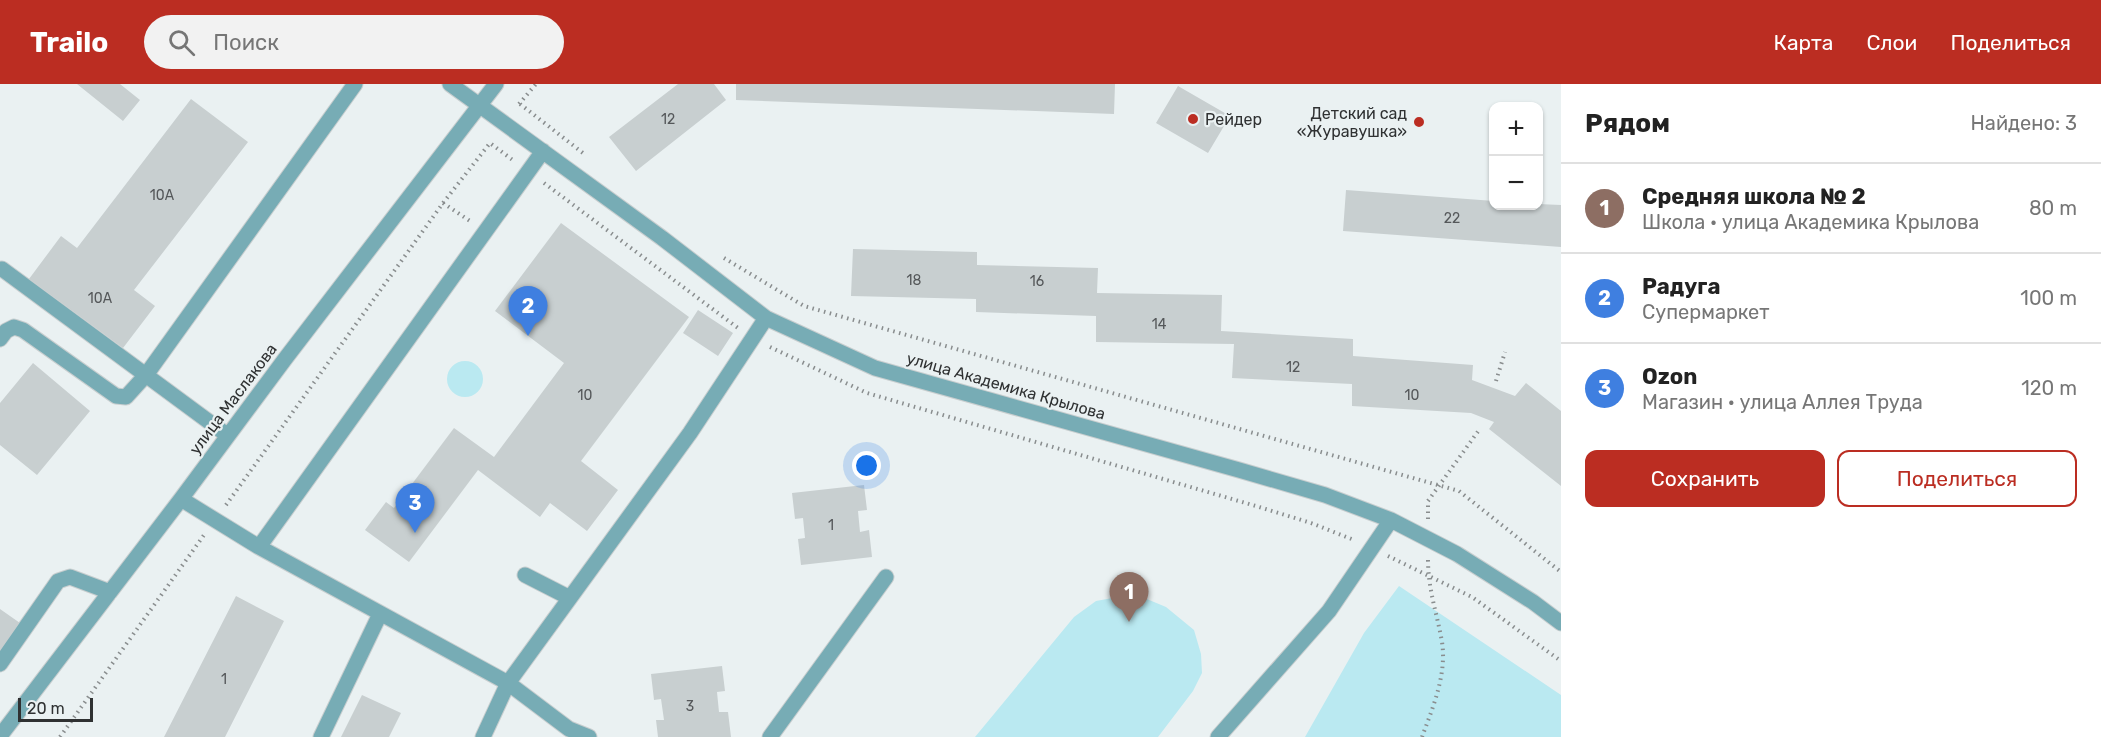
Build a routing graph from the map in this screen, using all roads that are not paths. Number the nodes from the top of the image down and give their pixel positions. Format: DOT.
graph roads {
  1 [pos="355,84"];
  2 [pos="450,84"];
  3 [pos="496,84"];
  4 [pos="480,106"];
  5 [pos="543,151"];
  6 [pos="2,269"];
  7 [pos="766,318"];
  8 [pos="0,339"];
  9 [pos="146,375"];
  10 [pos="227,435"];
  11 [pos="181,499"];
  12 [pos="1391,520"];
  13 [pos="259,547"];
  14 [pos="525,575"];
  15 [pos="886,577"];
  16 [pos="110,592"];
  17 [pos="570,598"];
  18 [pos="380,614"];
  19 [pos="1561,623"];
  20 [pos="0,664"];
  21 [pos="508,683"];
  22 [pos="1,734"];
  23 [pos="321,737"];
  24 [pos="483,737"];
  25 [pos="589,737"];
  26 [pos="770,737"];
  27 [pos="1218,737"];
  1 -- 9 [label="street"];
  2 -- 4 [label="street, улица Академика Крылова"];
  3 -- 4 [label="street, улица Маслакова"];
  4 -- 5 [label="street, улица Академика Крылова"];
  4 -- 10 [label="street, улица Маслакова"];
  5 -- 7 [label="street, улица Академика Крылова"];
  5 -- 13 [label="street"];
  6 -- 9 [label="street"];
  7 -- 12 [label="street, улица Академика Крылова"];
  7 -- 17 [label="street"];
  8 -- 9 [label="street"];
  9 -- 10 [label="street"];
  10 -- 11 [label="street, улица Маслакова"];
  11 -- 13 [label="street"];
  11 -- 16 [label="street, улица Маслакова"];
  12 -- 19 [label="street, улица Академика Крылова"];
  12 -- 27 [label="street"];
  13 -- 18 [label="street"];
  14 -- 17 [label="street"];
  15 -- 26 [label="street"];
  16 -- 20 [label="street"];
  16 -- 22 [label="street, улица Маслакова"];
  17 -- 21 [label="street"];
  18 -- 21 [label="street"];
  18 -- 23 [label="street"];
  21 -- 24 [label="street"];
  21 -- 25 [label="street"];
}
